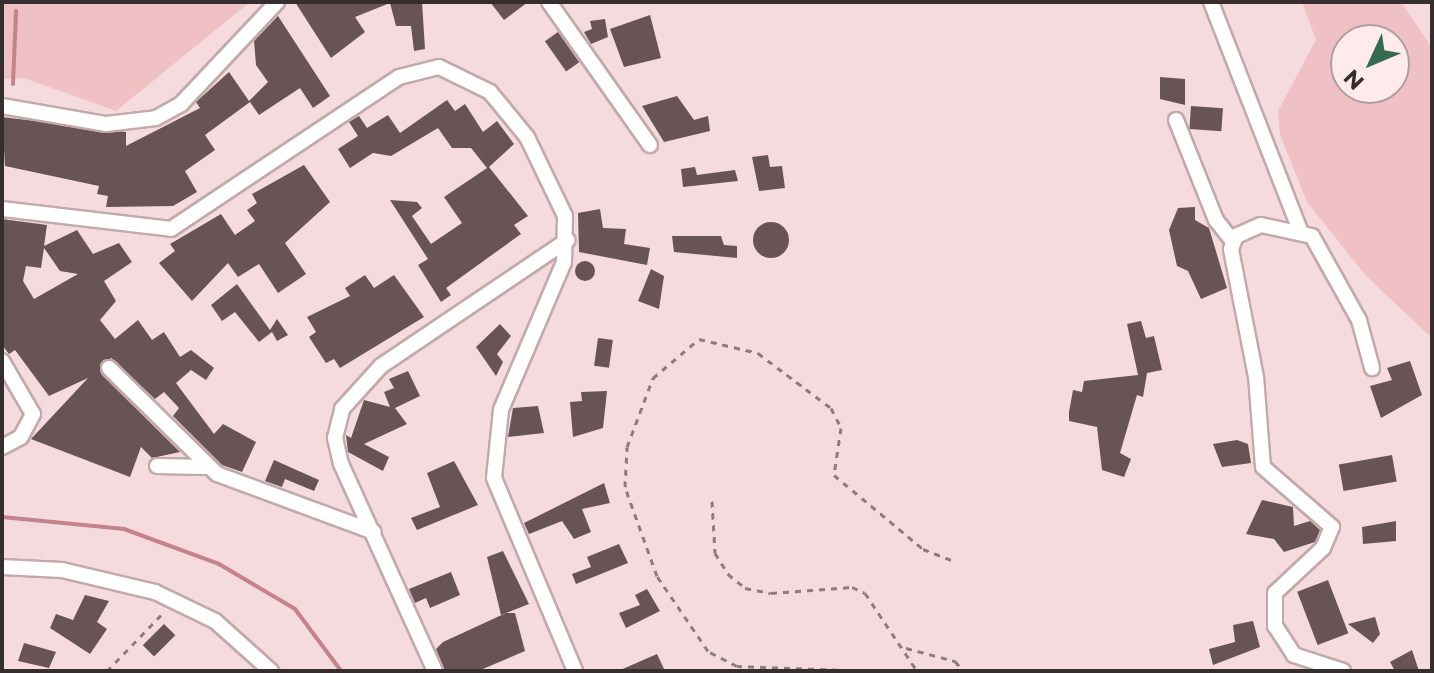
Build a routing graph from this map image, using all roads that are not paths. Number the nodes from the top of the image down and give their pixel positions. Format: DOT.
graph roads {
  1 [pos="277,2"];
  2 [pos="549,2"];
  3 [pos="1211,2"];
  4 [pos="2,106"];
  5 [pos="1176,120"];
  6 [pos="650,145"];
  7 [pos="2,209"];
  8 [pos="1300,230"];
  9 [pos="568,240"];
  10 [pos="1233,242"];
  11 [pos="2,361"];
  12 [pos="109,368"];
  13 [pos="1372,368"];
  14 [pos="2,447"];
  15 [pos="157,466"];
  16 [pos="206,467"];
  17 [pos="374,532"];
  18 [pos="2,567"];
  19 [pos="271,671"];
  20 [pos="435,671"];
  21 [pos="575,671"];
  22 [pos="1343,671"];
  1 -- 4 [label="street"];
  2 -- 6 [label="street"];
  3 -- 8 [label="street"];
  5 -- 10 [label="street"];
  7 -- 9 [label="street"];
  8 -- 10 [label="street"];
  8 -- 13 [label="street"];
  9 -- 17 [label="street"];
  9 -- 21 [label="street"];
  10 -- 22 [label="street"];
  11 -- 14 [label="street"];
  12 -- 16 [label="street"];
  15 -- 16 [label="street"];
  16 -- 17 [label="street"];
  17 -- 20 [label="street"];
  18 -- 19 [label="street"];
}
